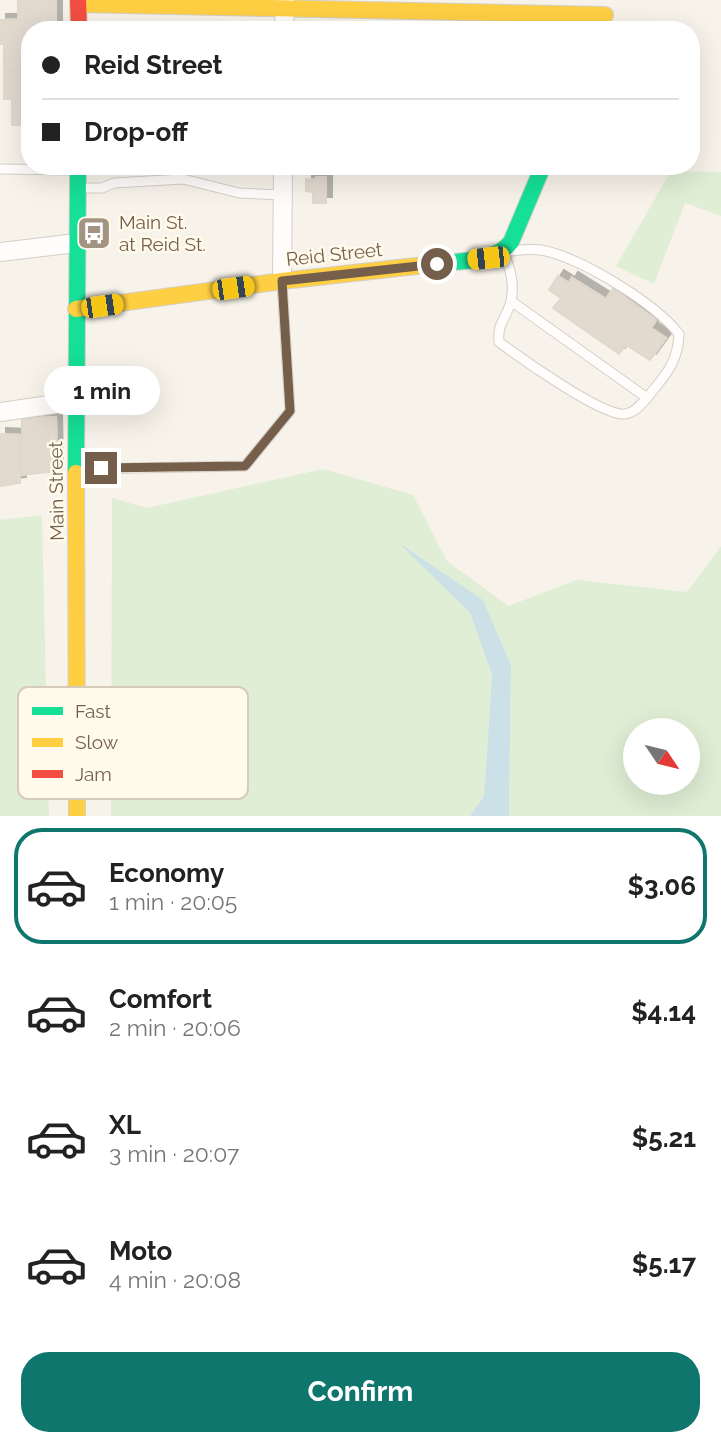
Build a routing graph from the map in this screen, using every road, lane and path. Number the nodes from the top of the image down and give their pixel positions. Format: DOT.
graph roads {
  1 [pos="612,0"];
  2 [pos="78,2"];
  3 [pos="285,5"];
  4 [pos="79,21"];
  5 [pos="568,21"];
  6 [pos="604,21"];
  7 [pos="0,169"];
  8 [pos="21,169"];
  9 [pos="78,175"];
  10 [pos="282,175"];
  11 [pos="539,175"];
  12 [pos="78,188"];
  13 [pos="282,195"];
  14 [pos="77,243"];
  15 [pos="0,252"];
  16 [pos="503,252"];
  17 [pos="282,281"];
  18 [pos="511,301"];
  19 [pos="76,309"];
  20 [pos="646,398"];
  21 [pos="76,401"];
  22 [pos="0,412"];
  23 [pos="77,469"];
  24 [pos="78,687"];
  1 -- 6 [label="street"];
  2 -- 3 [label="street"];
  2 -- 4 [label="street"];
  3 -- 5 [label="street"];
  7 -- 8 [label="lane"];
  9 -- 12 [label="street, Main Street"];
  10 -- 13 [label="street"];
  11 -- 16 [label="street"];
  12 -- 13 [label="lane"];
  12 -- 14 [label="street, Main Street"];
  13 -- 17 [label="street"];
  14 -- 15 [label="street"];
  14 -- 19 [label="street, Main Street"];
  16 -- 17 [label="street, Reid Street"];
  16 -- 18 [label="lane"];
  16 -- 20 [label="lane"];
  17 -- 19 [label="street, Reid Street"];
  17 -- 23 [label="lane"];
  18 -- 20 [label="lane"];
  18 -- 20 [label="lane"];
  19 -- 21 [label="street, Main Street"];
  21 -- 22 [label="street"];
  21 -- 23 [label="street, Main Street"];
  23 -- 24 [label="street, Main Street"];
}
